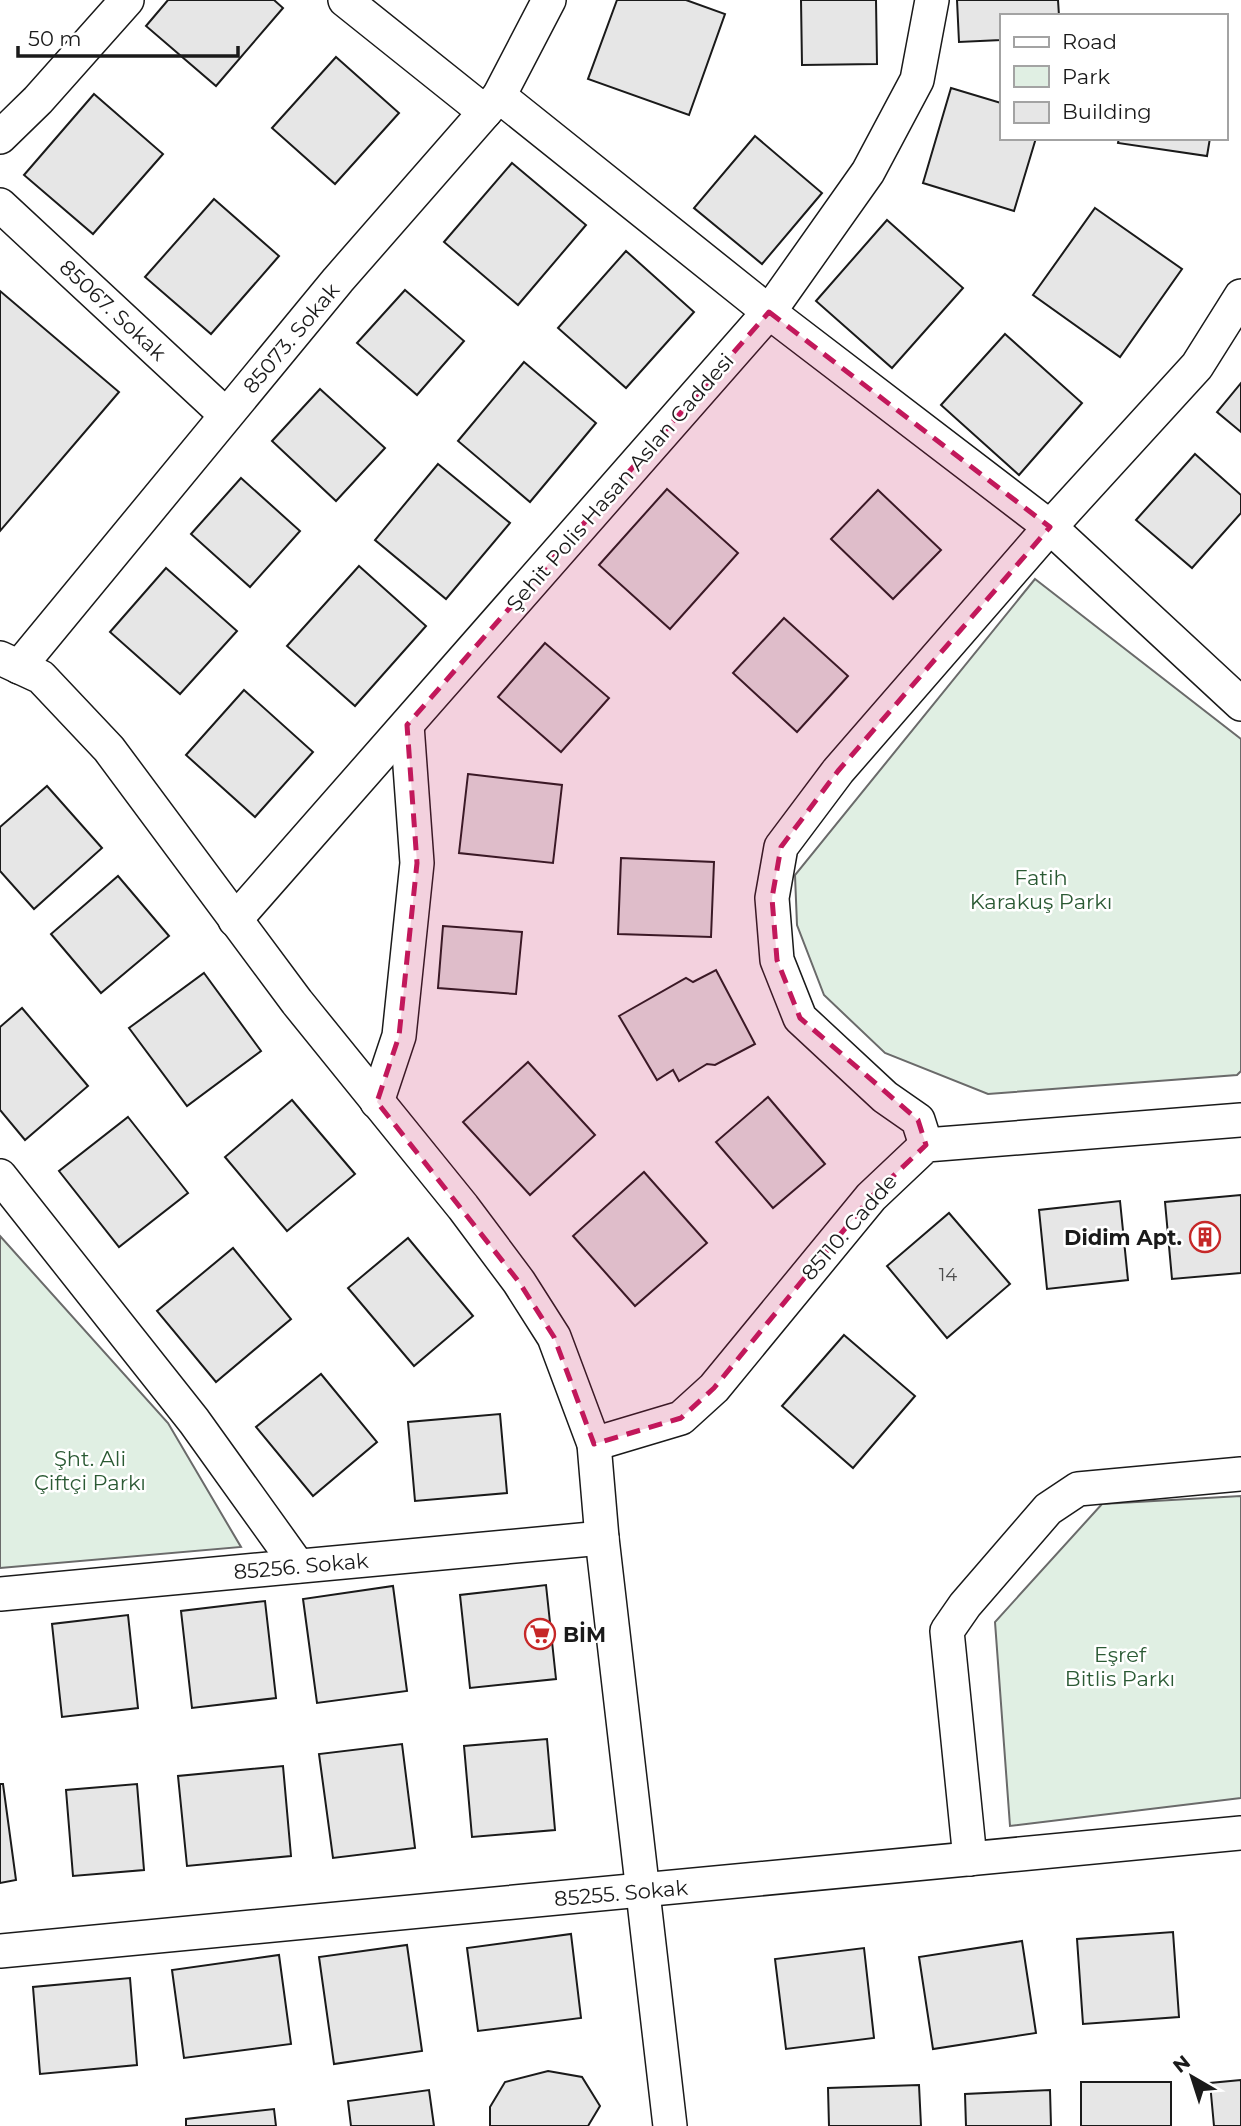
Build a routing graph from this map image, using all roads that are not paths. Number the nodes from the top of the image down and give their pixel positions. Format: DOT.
graph roads {
  1 [pos="127,0"];
  2 [pos="345,0"];
  3 [pos="549,0"];
  4 [pos="932,0"];
  5 [pos="492,104"];
  6 [pos="0,136"];
  7 [pos="0,205"];
  8 [pos="1241,296"];
  9 [pos="769,312"];
  10 [pos="226,415"];
  11 [pos="1050,527"];
  12 [pos="9,662"];
  13 [pos="1241,704"];
  14 [pos="407,725"];
  15 [pos="235,920"];
  16 [pos="377,1102"];
  17 [pos="1241,1120"];
  18 [pos="926,1144"];
  19 [pos="0,1176"];
  20 [pos="594,1444"];
  21 [pos="1241,1474"];
  22 [pos="602,1538"];
  23 [pos="298,1566"];
  24 [pos="0,1594"];
  25 [pos="1241,1833"];
  26 [pos="970,1859"];
  27 [pos="643,1891"];
  28 [pos="0,1951"];
  29 [pos="670,2126"];
  1 -- 6 [label="street"];
  2 -- 5 [label="street"];
  3 -- 5 [label="street, 85073. Sokak"];
  4 -- 9 [label="street, Şehit Polis Hasan Aslan Caddesi"];
  5 -- 9 [label="street"];
  5 -- 10 [label="street, 85073. Sokak"];
  7 -- 10 [label="street, 85067. Sokak"];
  8 -- 11 [label="street"];
  9 -- 11 [label="street"];
  9 -- 14 [label="street, Şehit Polis Hasan Aslan Caddesi"];
  10 -- 12 [label="street, 85073. Sokak"];
  11 -- 13 [label="street"];
  11 -- 18 [label="street"];
  12 -- 15 [label="street"];
  14 -- 15 [label="street, Şehit Polis Hasan Aslan Caddesi"];
  14 -- 16 [label="street"];
  15 -- 16 [label="street"];
  16 -- 20 [label="street"];
  17 -- 18 [label="street"];
  18 -- 20 [label="street, 85110. Cadde"];
  19 -- 23 [label="street"];
  20 -- 22 [label="street"];
  21 -- 26 [label="street"];
  22 -- 23 [label="street, 85256. Sokak"];
  22 -- 27 [label="street"];
  23 -- 24 [label="street, 85256. Sokak"];
  25 -- 26 [label="street, 85255. Sokak"];
  26 -- 27 [label="street, 85255. Sokak"];
  27 -- 28 [label="street, 85255. Sokak"];
  27 -- 29 [label="street"];
}
